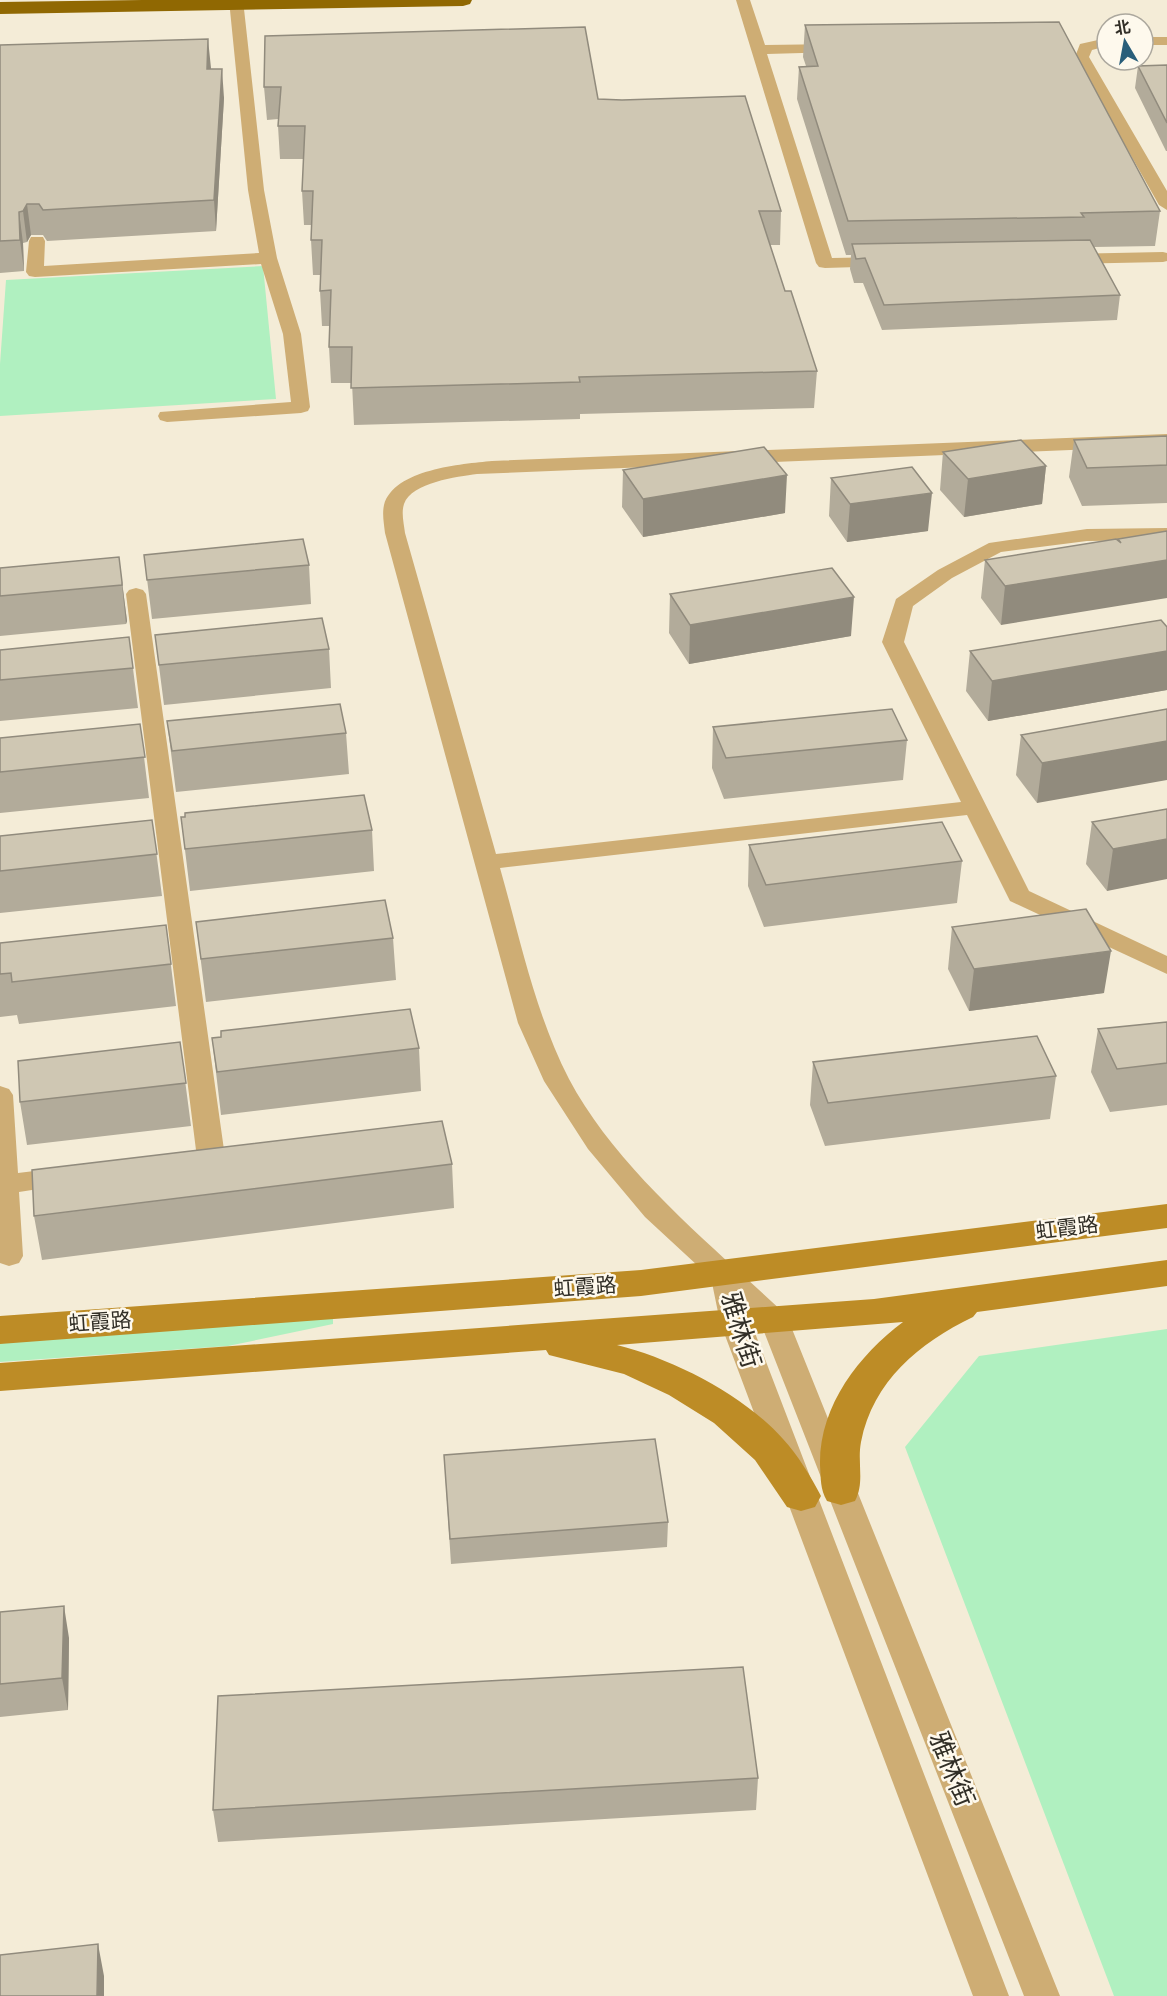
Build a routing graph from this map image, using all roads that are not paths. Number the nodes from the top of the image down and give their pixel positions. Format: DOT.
graph roads {
  1 [pos="38,0"];
  2 [pos="463,0"];
  3 [pos="744,0"];
  4 [pos="0,1"];
  5 [pos="236,2"];
  6 [pos="0,8"];
  7 [pos="1095,45"];
  8 [pos="854,48"];
  9 [pos="759,50"];
  10 [pos="1167,206"];
  11 [pos="37,242"];
  12 [pos="1163,257"];
  13 [pos="268,258"];
  14 [pos="1046,259"];
  15 [pos="906,262"];
  16 [pos="167,417"];
  17 [pos="1167,440"];
  18 [pos="1167,534"];
  19 [pos="136,594"];
  20 [pos="975,807"];
  21 [pos="487,862"];
  22 [pos="1167,966"];
  23 [pos="0,1095"];
  24 [pos="165,1163"];
  25 [pos="85,1174"];
  26 [pos="5,1184"];
  27 [pos="1167,1216"];
  28 [pos="9,1256"];
  29 [pos="724,1272"];
  30 [pos="1167,1273"];
  31 [pos="989,1296"];
  32 [pos="773,1319"];
  33 [pos="735,1322"];
  34 [pos="0,1329"];
  35 [pos="510,1339"];
  36 [pos="0,1377"];
  37 [pos="841,1490"];
  38 [pos="801,1496"];
  39 [pos="991,1996"];
  40 [pos="1042,1996"];
  1 -- 4 [label="highway"];
  2 -- 5 [label="highway"];
  3 -- 9 [label="street"];
  5 -- 6 [label="highway"];
  5 -- 13 [label="street"];
  7 -- 10 [label="street"];
  8 -- 9 [label="street"];
  9 -- 15 [label="street"];
  11 -- 13 [label="street"];
  12 -- 14 [label="street"];
  13 -- 16 [label="street"];
  17 -- 21 [label="street"];
  18 -- 20 [label="street"];
  19 -- 24 [label="street"];
  20 -- 21 [label="street"];
  20 -- 22 [label="street"];
  21 -- 29 [label="street"];
  23 -- 26 [label="street"];
  25 -- 26 [label="street"];
  26 -- 28 [label="street"];
  27 -- 29 [label="street, 虹霞路"];
  29 -- 32 [label="street, 雅林街"];
  29 -- 33 [label="street, 雅林街"];
  29 -- 34 [label="street, 虹霞路"];
  30 -- 31 [label="street"];
  31 -- 32 [label="street"];
  31 -- 37 [label="street"];
  32 -- 33 [label="street"];
  32 -- 37 [label="street, 雅林街"];
  33 -- 35 [label="street"];
  33 -- 38 [label="street, 雅林街"];
  35 -- 36 [label="street"];
  35 -- 38 [label="street"];
  37 -- 40 [label="street, 雅林街"];
  38 -- 39 [label="street, 雅林街"];
}
